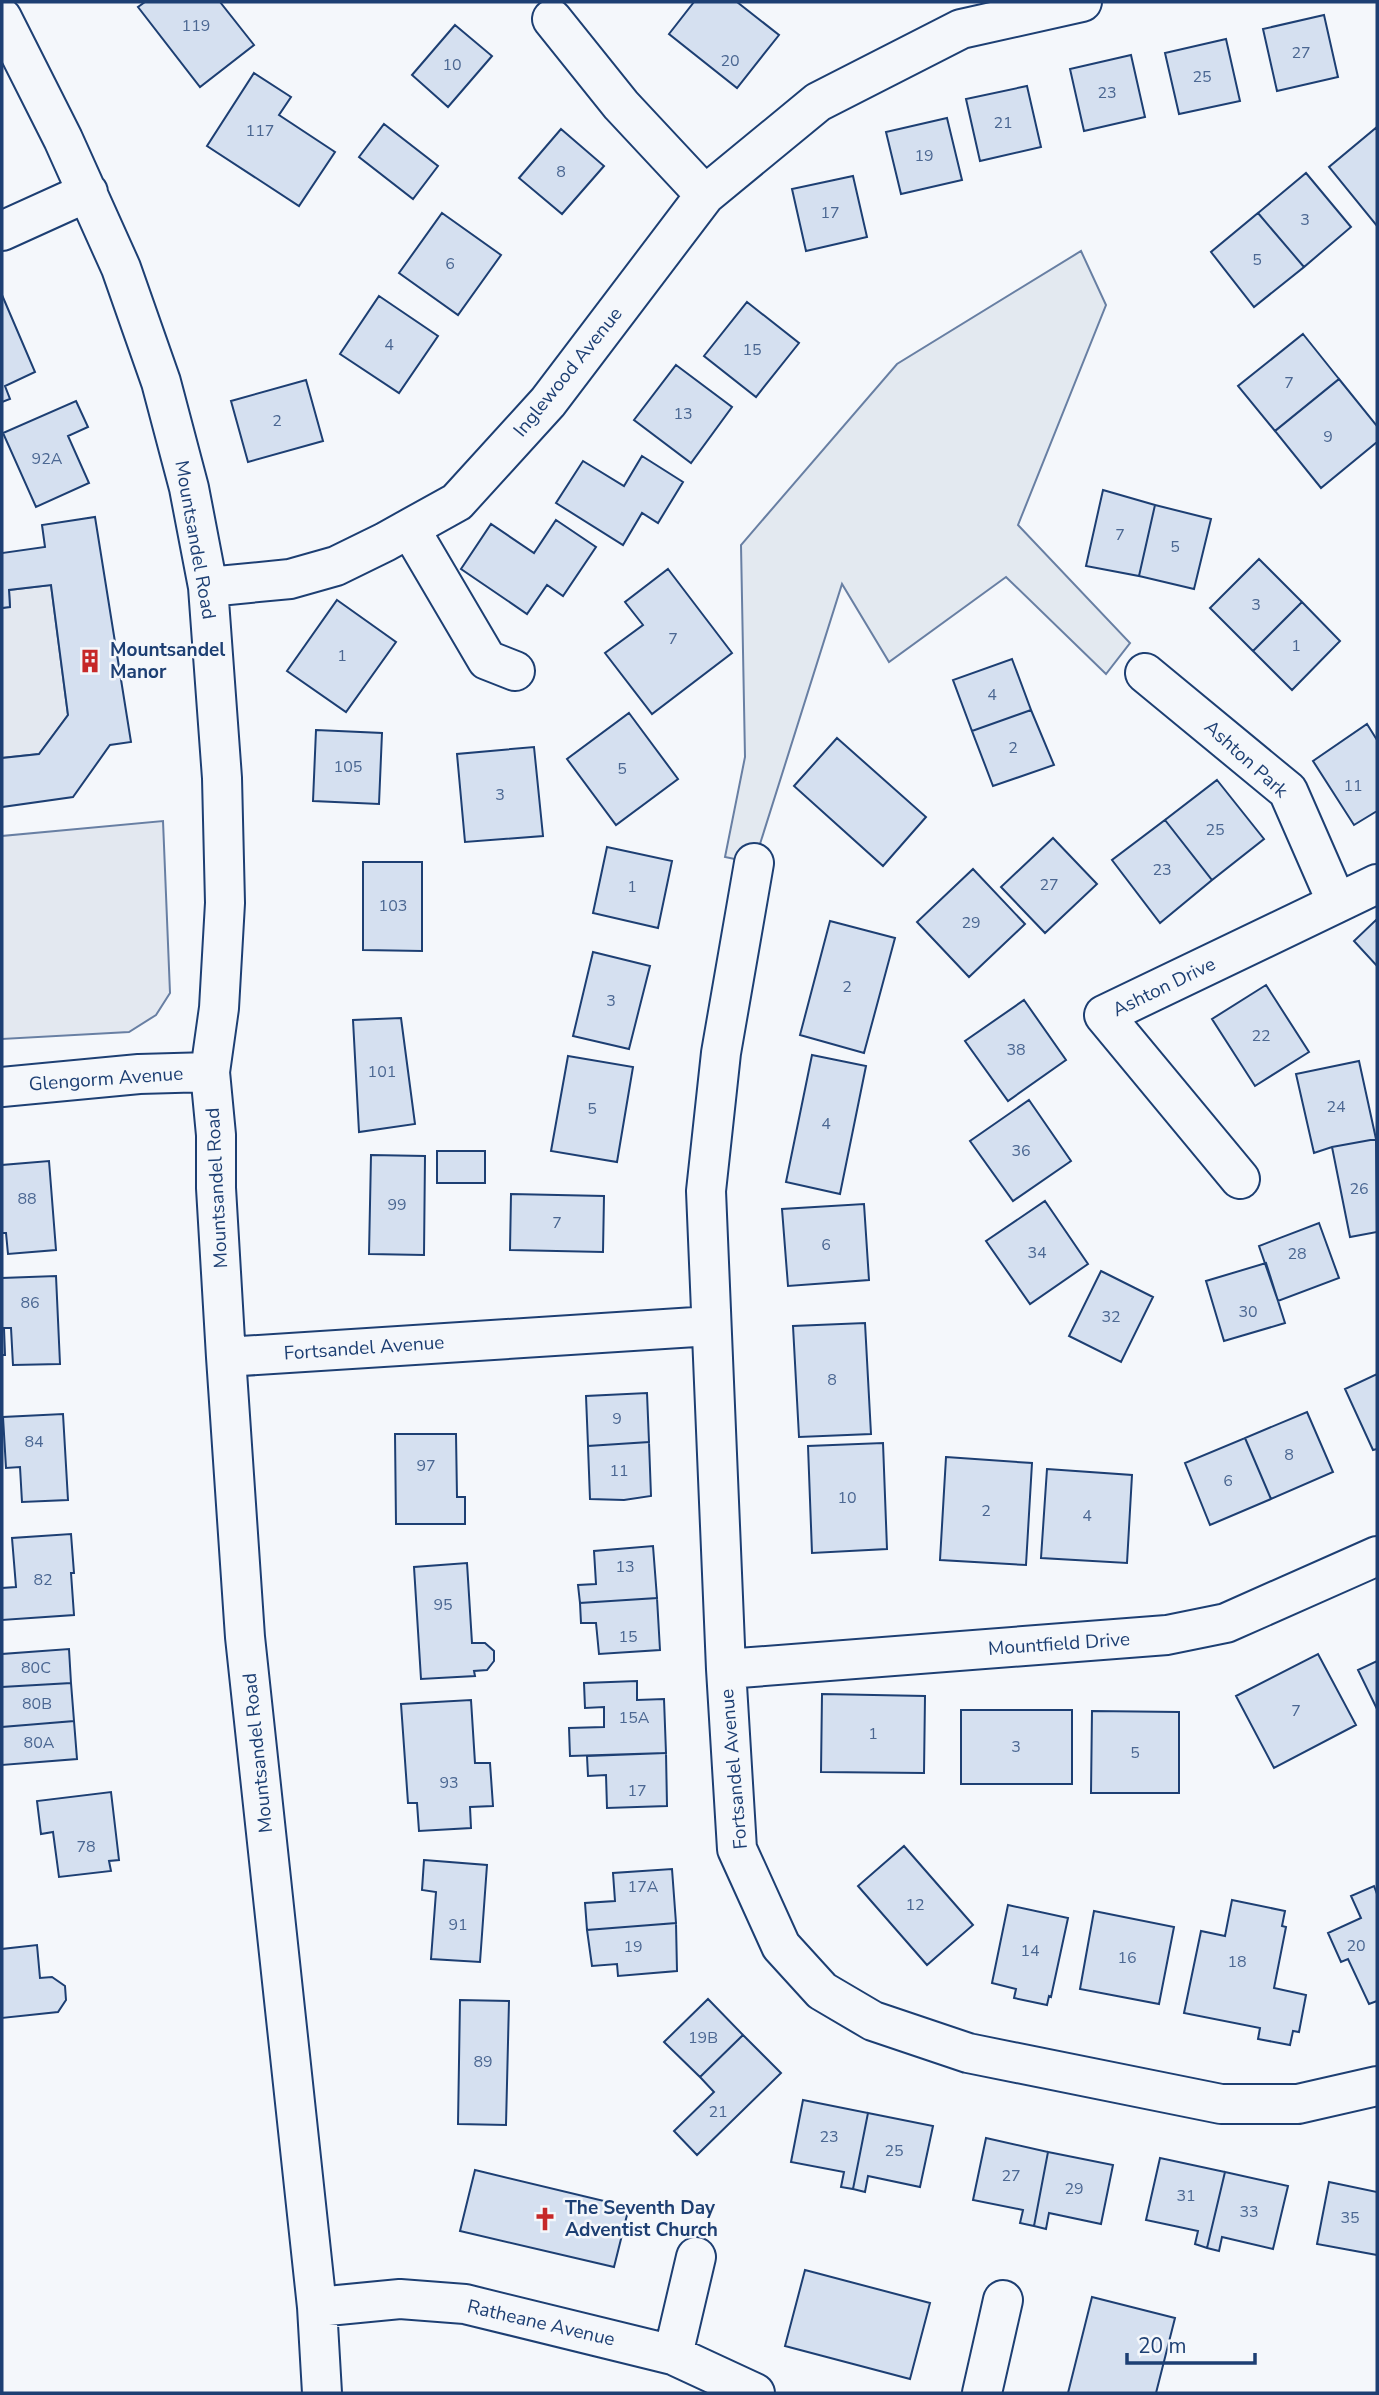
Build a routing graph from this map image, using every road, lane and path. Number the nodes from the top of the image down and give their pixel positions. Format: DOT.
graph roads {
  1 [pos="1082,2"];
  2 [pos="990,11"];
  3 [pos="2,18"];
  4 [pos="552,19"];
  5 [pos="88,192"];
  6 [pos="705,195"];
  7 [pos="2,231"];
  8 [pos="410,529"];
  9 [pos="208,587"];
  10 [pos="515,671"];
  11 [pos="1145,673"];
  12 [pos="754,863"];
  13 [pos="1377,884"];
  14 [pos="1337,903"];
  15 [pos="210,1072"];
  16 [pos="2,1087"];
  17 [pos="1240,1179"];
  18 [pos="711,1326"];
  19 [pos="226,1357"];
  20 [pos="1377,1556"];
  21 [pos="726,1669"];
  22 [pos="1377,2086"];
  23 [pos="696,2257"];
  24 [pos="1003,2300"];
  25 [pos="317,2307"];
  26 [pos="673,2355"];
  27 [pos="322,2393"];
  28 [pos="755,2393"];
  29 [pos="982,2393"];
  1 -- 2 [label="street, Inglewood Avenue"];
  2 -- 6 [label="street, Inglewood Avenue"];
  3 -- 5 [label="street, Mountsandel Road"];
  4 -- 6 [label="street"];
  5 -- 7 [label="street"];
  5 -- 9 [label="street, Mountsandel Road"];
  6 -- 8 [label="street, Inglewood Avenue"];
  8 -- 9 [label="street, Inglewood Avenue"];
  8 -- 10 [label="street"];
  9 -- 15 [label="street, Mountsandel Road"];
  11 -- 14 [label="street, Ashton Park"];
  12 -- 18 [label="street, Fortsandel Avenue"];
  13 -- 14 [label="street, Ashton Drive"];
  14 -- 17 [label="street, Ashton Drive"];
  15 -- 16 [label="street, Glengorm Avenue"];
  15 -- 19 [label="street, Mountsandel Road"];
  18 -- 19 [label="street, Fortsandel Avenue"];
  18 -- 21 [label="street, Fortsandel Avenue"];
  19 -- 25 [label="street, Mountsandel Road"];
  20 -- 21 [label="street, Mountfield Drive"];
  21 -- 22 [label="street, Fortsandel Avenue"];
  23 -- 26 [label="street"];
  24 -- 29 [label="street"];
  25 -- 26 [label="street, Ratheane Avenue"];
  25 -- 27 [label="street, Mountsandel Road"];
  26 -- 28 [label="street, Ratheane Avenue"];
}
